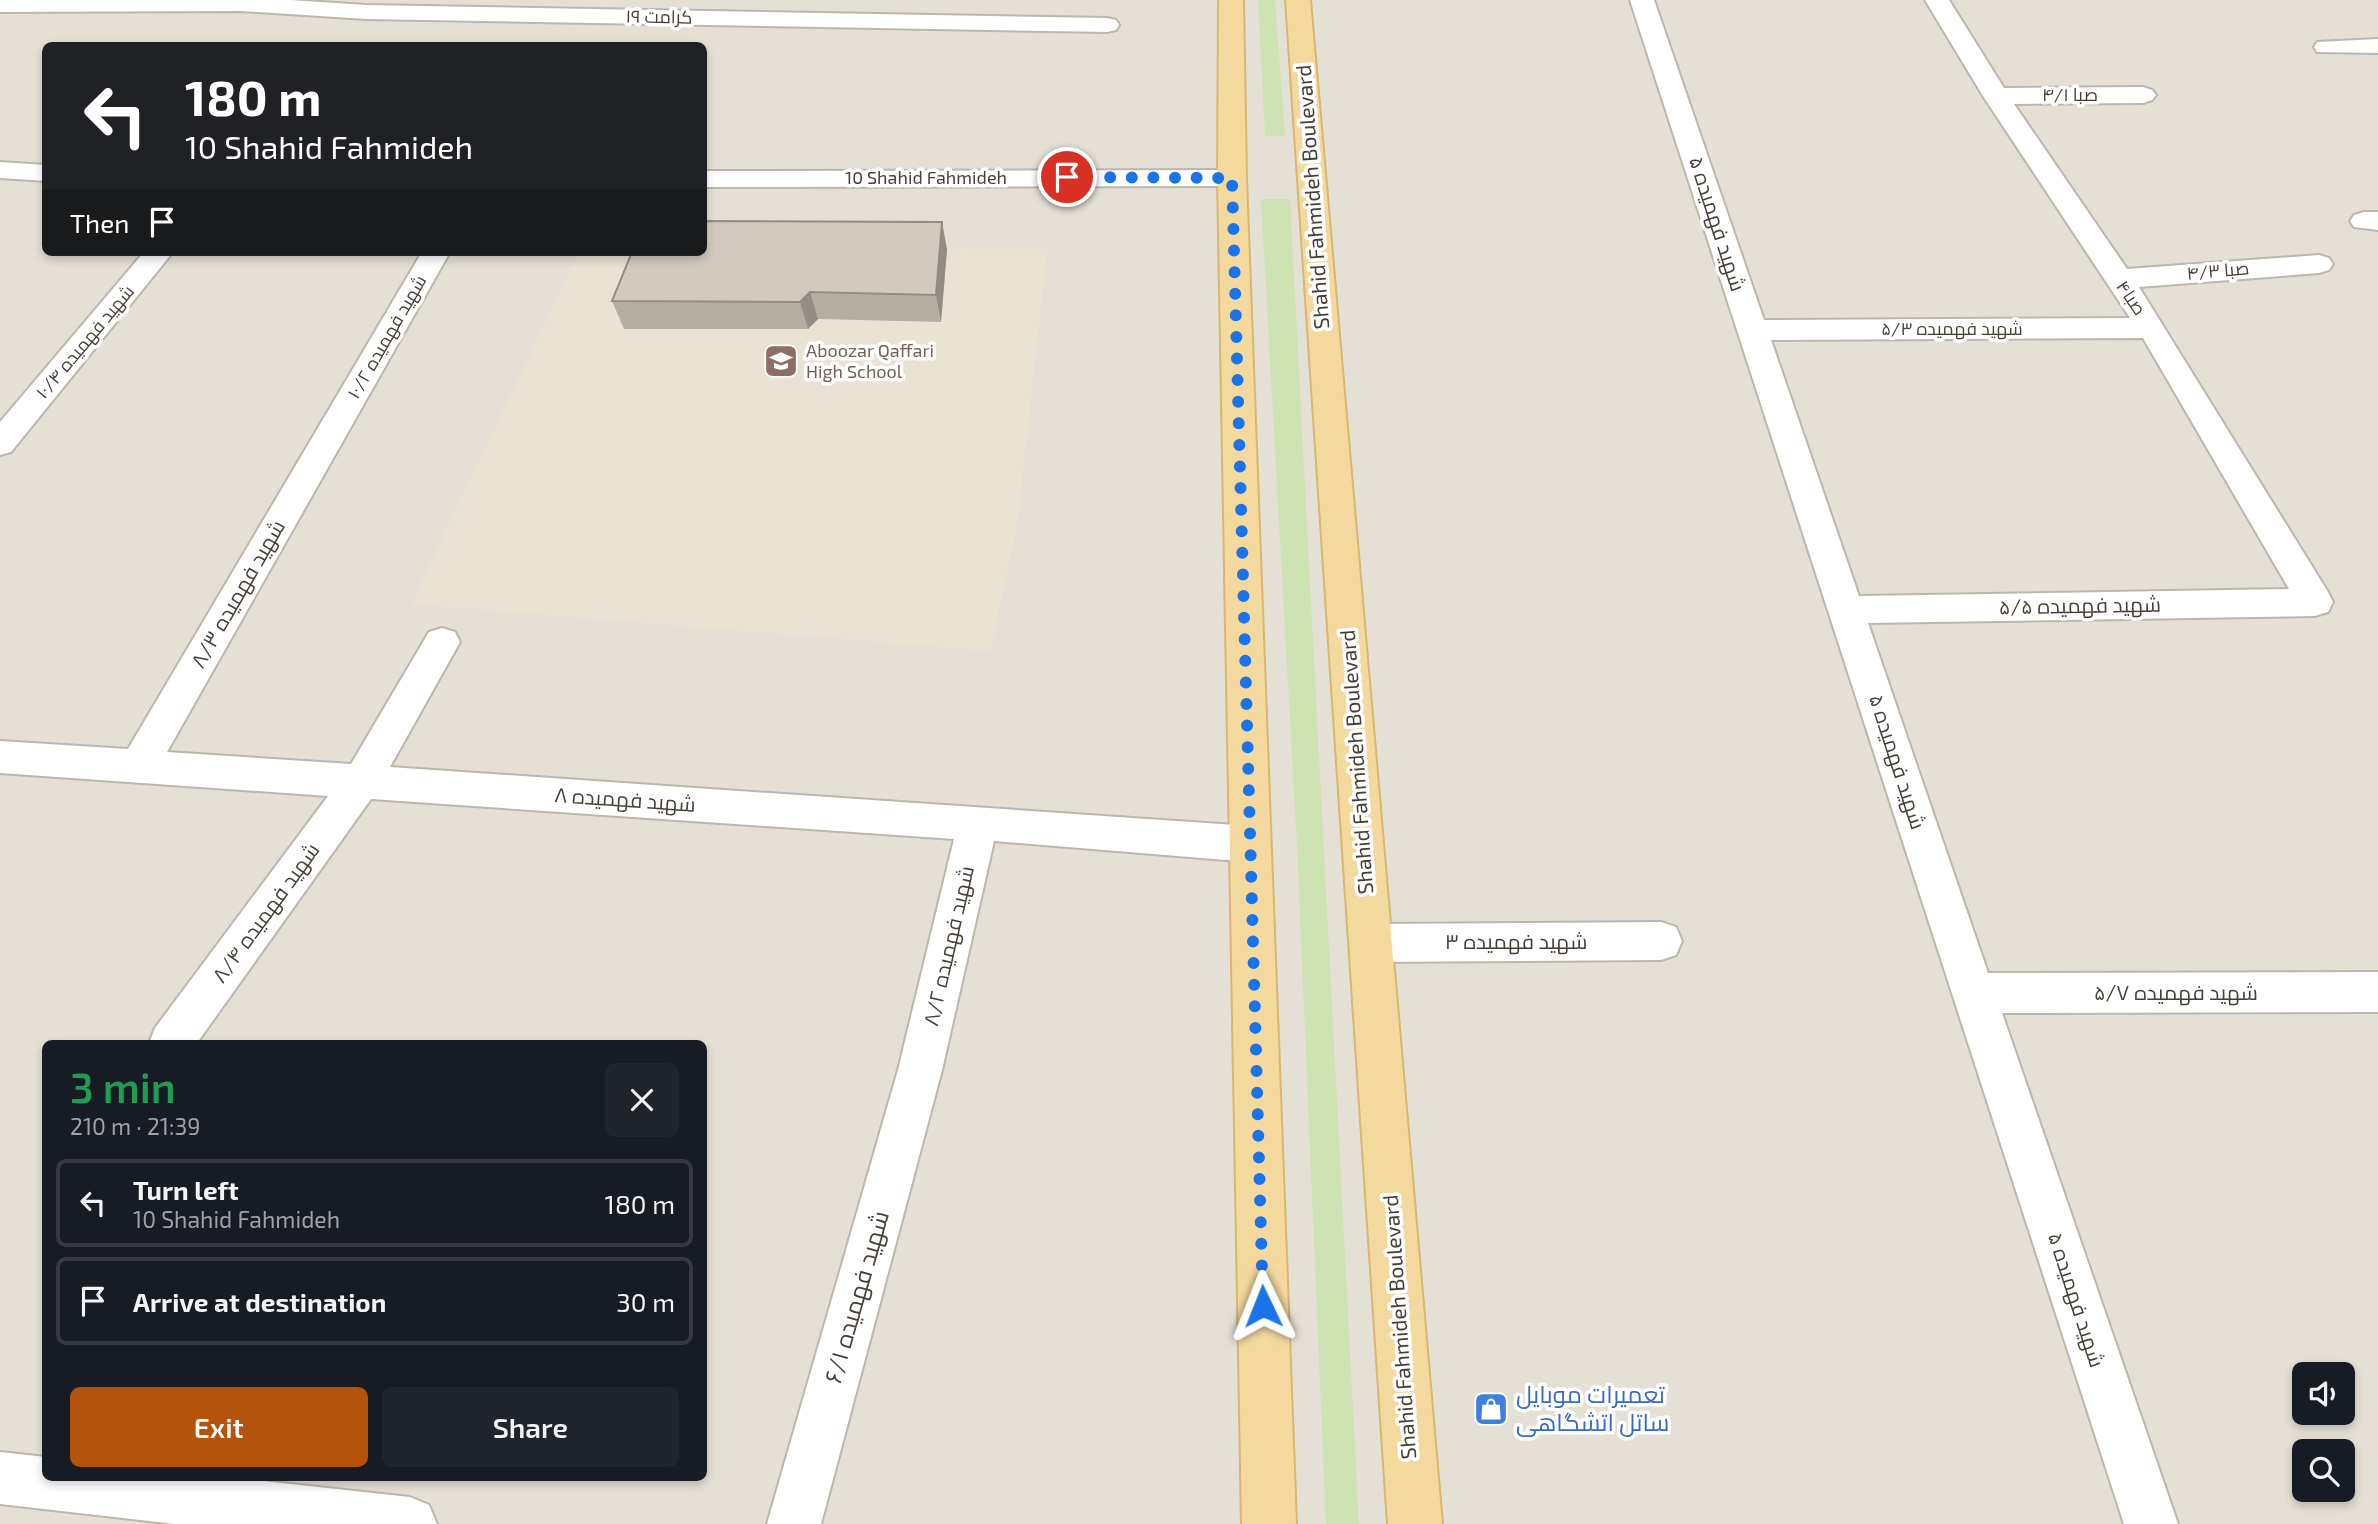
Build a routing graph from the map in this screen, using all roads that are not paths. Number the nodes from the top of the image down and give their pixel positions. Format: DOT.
graph roads {
  1 [pos="1231,0"];
  2 [pos="1298,0"];
  3 [pos="1642,0"];
  4 [pos="1937,0"];
  5 [pos="59,2"];
  6 [pos="243,2"];
  7 [pos="0,5"];
  8 [pos="371,6"];
  9 [pos="717,9"];
  10 [pos="499,15"];
  11 [pos="1107,25"];
  12 [pos="485,35"];
  13 [pos="2378,46"];
  14 [pos="2326,47"];
  15 [pos="2143,95"];
  16 [pos="1996,96"];
  17 [pos="0,170"];
  18 [pos="42,173"];
  19 [pos="1232,178"];
  20 [pos="707,179"];
  21 [pos="156,256"];
  22 [pos="434,256"];
  23 [pos="2319,264"];
  24 [pos="2118,279"];
  25 [pos="2151,328"];
  26 [pos="1752,330"];
  27 [pos="337,422"];
  28 [pos="5,438"];
  29 [pos="2315,602"];
  30 [pos="1846,610"];
  31 [pos="442,642"];
  32 [pos="0,757"];
  33 [pos="138,766"];
  34 [pos="361,782"];
  35 [pos="978,823"];
  36 [pos="1250,844"];
  37 [pos="1661,941"];
  38 [pos="1371,943"];
  39 [pos="2378,992"];
  40 [pos="1974,993"];
  41 [pos="173,1040"];
  42 [pos="920,1070"];
  43 [pos="32,1479"];
  44 [pos="137,1509"];
  45 [pos="410,1524"];
  46 [pos="794,1524"];
  47 [pos="1269,1524"];
  48 [pos="1415,1524"];
  49 [pos="2151,1524"];
  1 -- 19 [label="main road"];
  2 -- 38 [label="main road, Shahid Fahmideh Boulevard"];
  3 -- 26 [label="street, شهید فهمیده ۵"];
  4 -- 16 [label="street, صبا۴"];
  5 -- 6 [label="street, کرامت ۱۹"];
  5 -- 7 [label="street, کرامت ۱۹"];
  6 -- 8 [label="street, کرامت ۱۹"];
  8 -- 10 [label="street, کرامت ۱۹"];
  9 -- 10 [label="street, کرامت ۱۹"];
  9 -- 11 [label="street, کرامت ۱۹"];
  10 -- 12 [label="street"];
  13 -- 14 [label="street"];
  15 -- 16 [label="street, صبا ۴/۱"];
  16 -- 24 [label="street, صبا۴"];
  17 -- 18 [label="street"];
  19 -- 20 [label="street, 10 Shahid Fahmideh"];
  19 -- 36 [label="main road"];
  21 -- 28 [label="street, شهید فهمیده ۱۰/۴"];
  22 -- 27 [label="street, شهید فهمیده ۱۰/۲"];
  23 -- 24 [label="street, صبا ۴/۳"];
  24 -- 25 [label="street, صبا۴"];
  25 -- 26 [label="street, شهید فهمیده ۵/۳"];
  25 -- 29 [label="street, صبا۴"];
  26 -- 30 [label="street, شهید فهمیده ۵"];
  27 -- 33 [label="street, شهید فهمیده ۸/۳"];
  29 -- 30 [label="street, شهید فهمیده ۵/۵"];
  30 -- 40 [label="street, شهید فهمیده ۵"];
  31 -- 34 [label="street, شهید فهمیده ۸/۴"];
  32 -- 33 [label="street, شهید فهمیده ۸"];
  33 -- 34 [label="street, شهید فهمیده ۸"];
  34 -- 35 [label="street, شهید فهمیده ۸"];
  34 -- 41 [label="street, شهید فهمیده ۸/۴"];
  35 -- 36 [label="street, شهید فهمیده ۸"];
  35 -- 42 [label="street, شهید فهمیده ۸/۲"];
  36 -- 47 [label="main road"];
  37 -- 38 [label="street, شهید فهمیده ۳"];
  38 -- 48 [label="main road, Shahid Fahmideh Boulevard"];
  39 -- 40 [label="street, شهید فهمیده ۵/۷"];
  40 -- 49 [label="street, شهید فهمیده ۵"];
  42 -- 46 [label="street, شهید فهمیده ۶/۱"];
  43 -- 44 [label="street"];
  44 -- 45 [label="street"];
}
